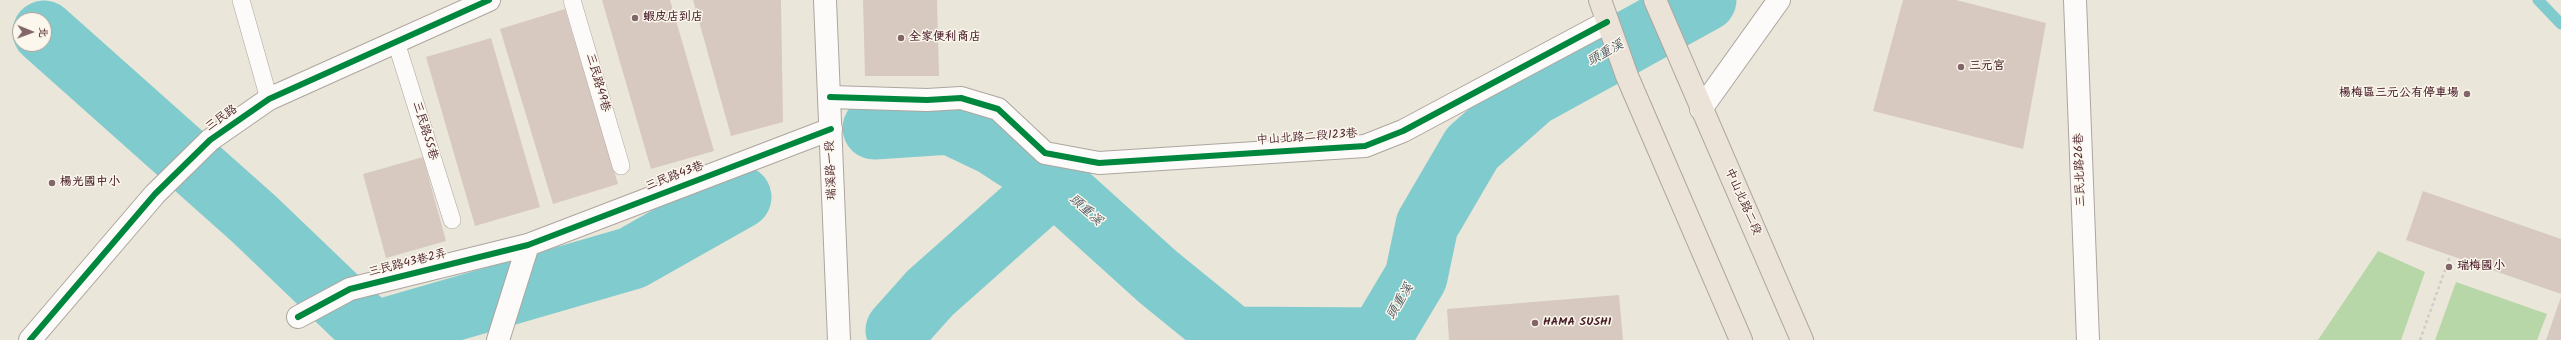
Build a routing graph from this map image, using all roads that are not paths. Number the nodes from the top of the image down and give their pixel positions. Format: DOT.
graph roads {
  1 [pos="241,0"];
  2 [pos="489,0"];
  3 [pos="572,0"];
  4 [pos="824,0"];
  5 [pos="1600,0"];
  6 [pos="1655,0"];
  7 [pos="1779,0"];
  8 [pos="2075,0"];
  9 [pos="1607,22"];
  10 [pos="396,42"];
  11 [pos="830,97"];
  12 [pos="269,99"];
  13 [pos="1702,109"];
  14 [pos="831,129"];
  15 [pos="621,166"];
  16 [pos="452,220"];
  17 [pos="528,245"];
  18 [pos="298,317"];
  19 [pos="1736,336"];
  20 [pos="30,340"];
  21 [pos="498,340"];
  22 [pos="839,340"];
  23 [pos="1802,340"];
  24 [pos="2088,340"];
  1 -- 12 [label="lane"];
  2 -- 10 [label="street, 三民路"];
  3 -- 15 [label="lane, 三民路49巷"];
  4 -- 11 [label="street, 瑞溪路一段"];
  5 -- 9 [label="main road"];
  6 -- 13 [label="main road, 中山北路二段"];
  7 -- 13 [label="street"];
  8 -- 24 [label="street, 三民北路26巷"];
  9 -- 11 [label="street, 中山北路二段123巷"];
  9 -- 19 [label="main road"];
  10 -- 12 [label="street, 三民路"];
  10 -- 16 [label="lane, 三民路55巷"];
  11 -- 14 [label="street, 瑞溪路一段"];
  12 -- 20 [label="street, 三民路"];
  13 -- 23 [label="main road, 中山北路二段"];
  14 -- 17 [label="street, 三民路43巷"];
  14 -- 22 [label="street, 瑞溪路一段"];
  17 -- 18 [label="street, 三民路43巷2弄"];
  17 -- 21 [label="street"];
}
